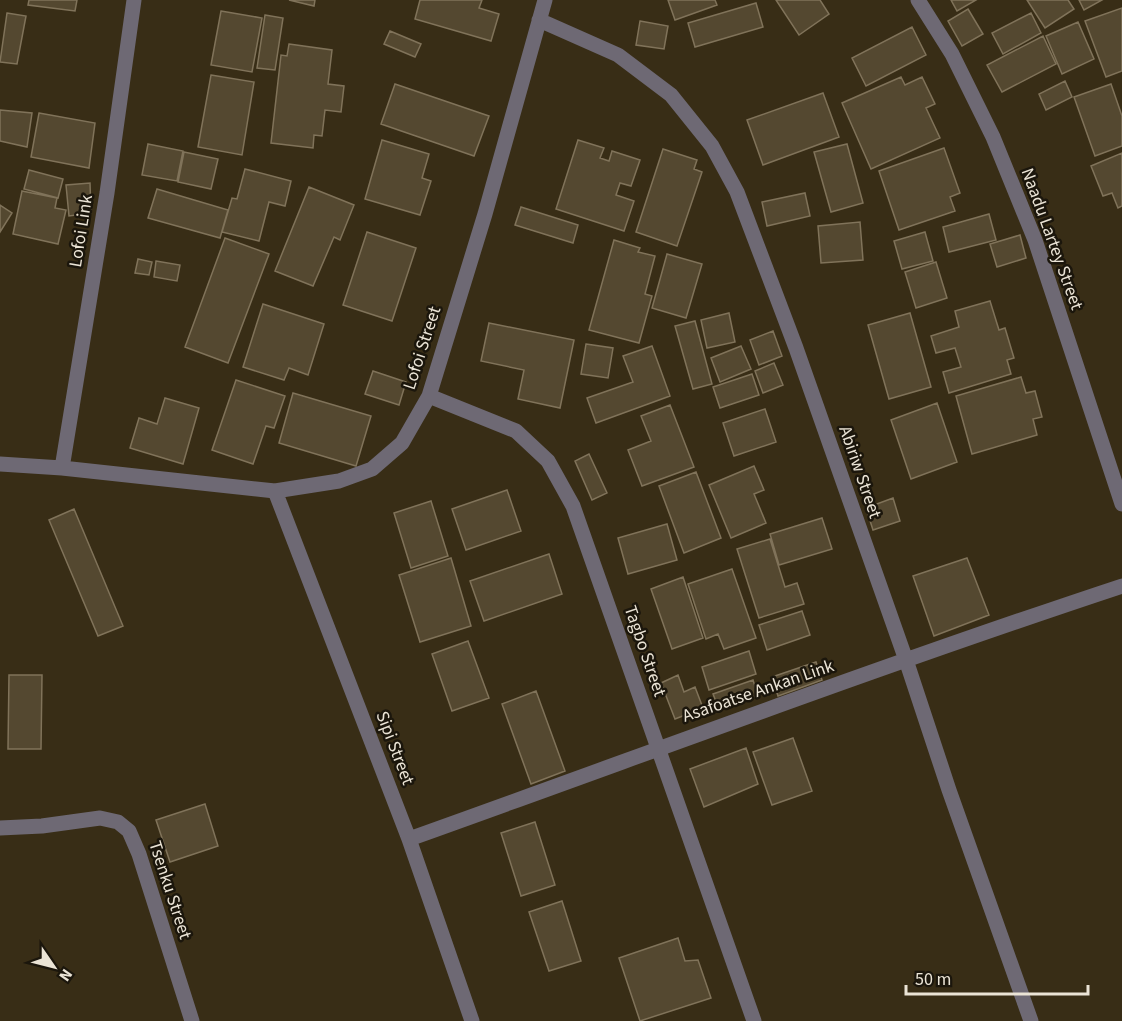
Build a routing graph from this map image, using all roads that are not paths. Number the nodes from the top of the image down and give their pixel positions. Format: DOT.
graph roads {
  1 [pos="134,0"];
  2 [pos="545,0"];
  3 [pos="918,0"];
  4 [pos="539,20"];
  5 [pos="429,396"];
  6 [pos="0,464"];
  7 [pos="62,468"];
  8 [pos="275,491"];
  9 [pos="1122,504"];
  10 [pos="1122,586"];
  11 [pos="906,660"];
  12 [pos="658,747"];
  13 [pos="0,828"];
  14 [pos="409,838"];
  15 [pos="192,1021"];
  16 [pos="472,1021"];
  17 [pos="754,1021"];
  18 [pos="1031,1021"];
  1 -- 7 [label="street, Lofoi Link"];
  2 -- 4 [label="street, Lofoi Street"];
  3 -- 9 [label="street, Naadu Lartey Street"];
  4 -- 5 [label="street, Lofoi Street"];
  4 -- 11 [label="street, Abiriw Street"];
  5 -- 8 [label="street, Lofoi Street"];
  5 -- 12 [label="street, Tagbo Street"];
  6 -- 7 [label="street, Lofoi Street"];
  7 -- 8 [label="street, Lofoi Street"];
  8 -- 14 [label="street, Sipi Street"];
  10 -- 11 [label="street, Asafoatse Ankan Link"];
  11 -- 12 [label="street, Asafoatse Ankan Link"];
  11 -- 18 [label="street, Abiriw Street"];
  12 -- 14 [label="street, Asafoatse Ankan Link"];
  12 -- 17 [label="street, Tagbo Street"];
  13 -- 15 [label="street, Tsenku Street"];
  14 -- 16 [label="street, Sipi Street"];
}
